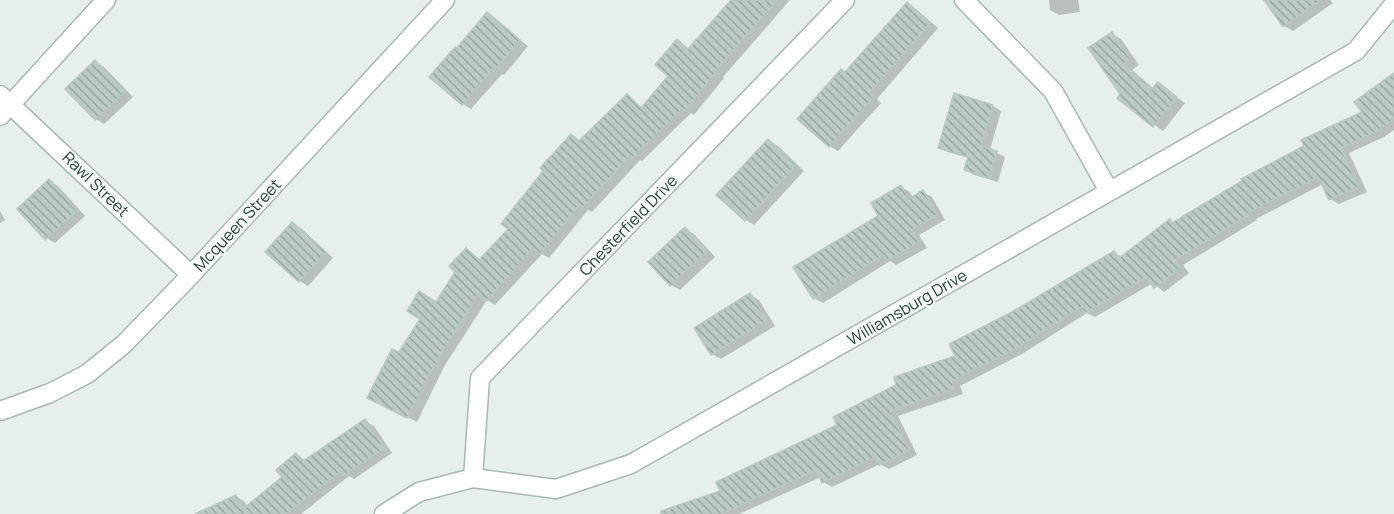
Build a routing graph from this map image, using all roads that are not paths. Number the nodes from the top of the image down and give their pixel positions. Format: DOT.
graph roads {
  1 [pos="106,0"];
  2 [pos="445,0"];
  3 [pos="845,0"];
  4 [pos="964,0"];
  5 [pos="1394,4"];
  6 [pos="4,105"];
  7 [pos="1109,191"];
  8 [pos="191,275"];
  9 [pos="0,411"];
  10 [pos="473,478"];
  11 [pos="384,514"];
  1 -- 6 [label="street"];
  2 -- 8 [label="street, Mcqueen Street"];
  3 -- 10 [label="street, Chesterfield Drive"];
  4 -- 7 [label="street"];
  5 -- 7 [label="street, Williamsburg Drive"];
  6 -- 8 [label="street, Rawl Street"];
  7 -- 10 [label="street, Williamsburg Drive"];
  8 -- 9 [label="street, Mcqueen Street"];
  10 -- 11 [label="street, Williamsburg Drive"];
}
